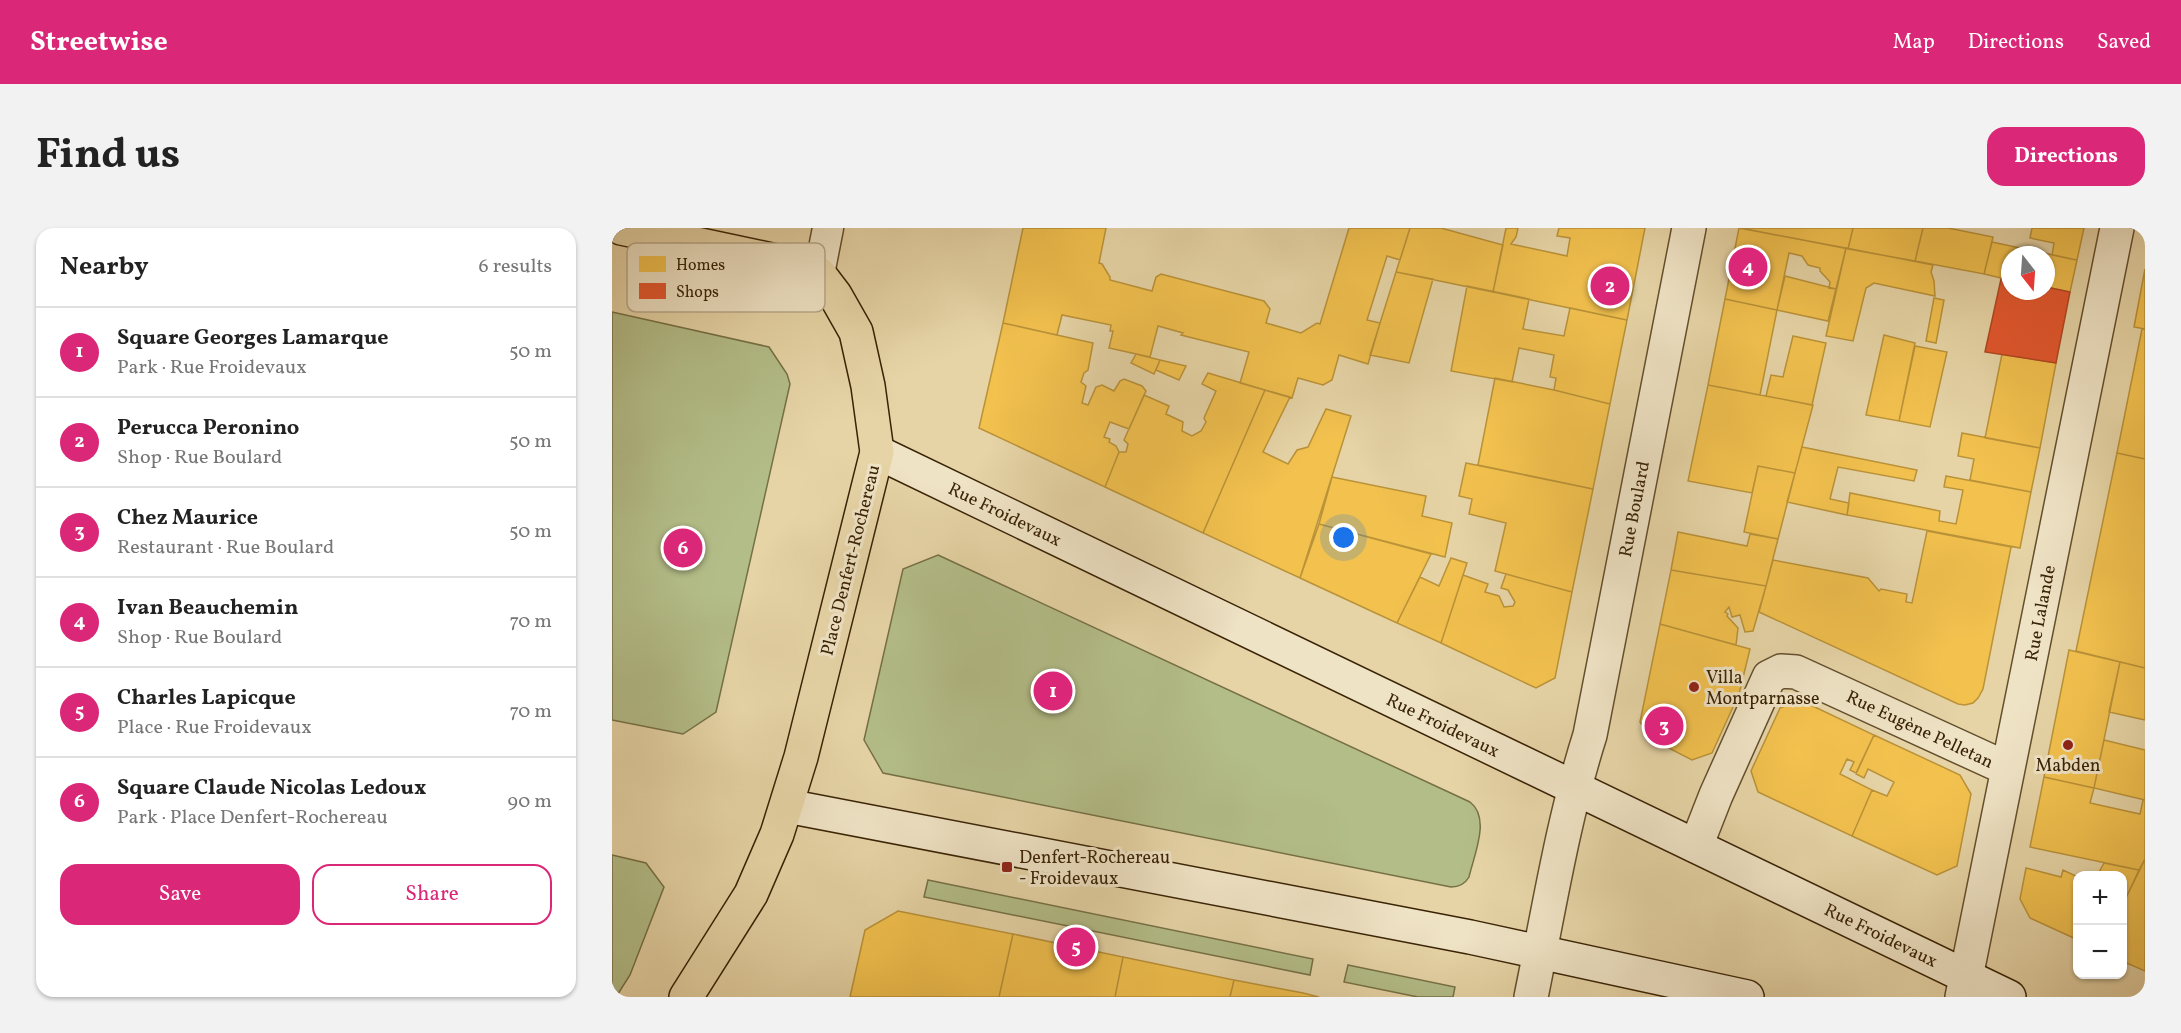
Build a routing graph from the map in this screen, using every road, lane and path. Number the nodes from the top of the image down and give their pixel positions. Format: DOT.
graph roads {
  1 [pos="621,228"];
  2 [pos="828,228"];
  3 [pos="1689,228"];
  4 [pos="2117,228"];
  5 [pos="692,243"];
  6 [pos="825,243"];
  7 [pos="825,282"];
  8 [pos="877,452"];
  9 [pos="2008,769"];
  10 [pos="1574,788"];
  11 [pos="787,806"];
  12 [pos="1696,846"];
  13 [pos="1539,952"];
  14 [pos="1964,987"];
  15 [pos="686,997"];
  16 [pos="1531,997"];
  17 [pos="1747,997"];
  18 [pos="2009,997"];
  1 -- 5 [label="main road"];
  2 -- 6 [label="street"];
  3 -- 10 [label="main road, Rue Boulard"];
  4 -- 9 [label="main road, Rue Lalande"];
  7 -- 8 [label="main road, Place Denfert-Rochereau"];
  8 -- 10 [label="main road, Rue Froidevaux"];
  8 -- 11 [label="main road, Place Denfert-Rochereau"];
  9 -- 12 [label="main road, Rue Eugène Pelletan"];
  9 -- 14 [label="main road, Rue Lalande"];
  10 -- 12 [label="main road, Rue Froidevaux"];
  10 -- 13 [label="main road, Rue Boulard"];
  11 -- 13 [label="main road"];
  11 -- 15 [label="main road, Place Denfert-Rochereau"];
  12 -- 14 [label="main road, Rue Froidevaux"];
  13 -- 16 [label="main road, Rue Boulard"];
  13 -- 17 [label="main road"];
  14 -- 18 [label="main road, Rue Froidevaux"];
}
